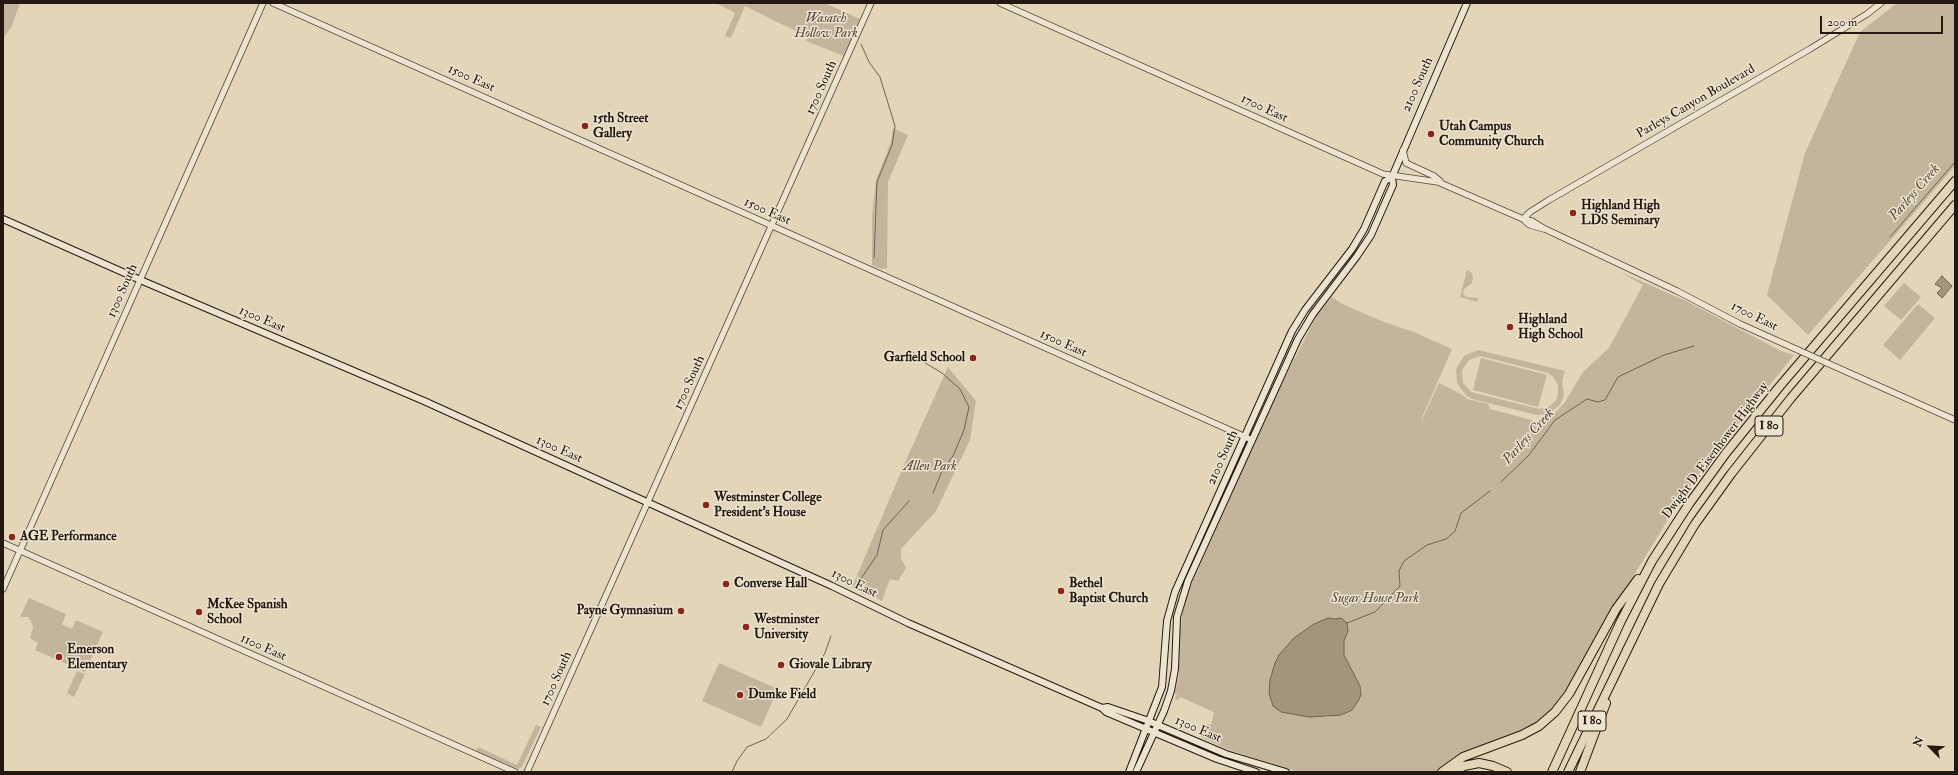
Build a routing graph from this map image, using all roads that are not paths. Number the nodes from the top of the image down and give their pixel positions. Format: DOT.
graph roads {
  1 [pos="263,3"];
  2 [pos="273,3"];
  3 [pos="871,3"];
  4 [pos="1000,3"];
  5 [pos="1467,3"];
  6 [pos="1882,3"];
  7 [pos="1403,148"];
  8 [pos="1392,176"];
  9 [pos="1955,181"];
  10 [pos="1442,183"];
  11 [pos="1955,205"];
  12 [pos="3,219"];
  13 [pos="1523,219"];
  14 [pos="772,227"];
  15 [pos="140,280"];
  16 [pos="1955,420"];
  17 [pos="1244,437"];
  18 [pos="1252,440"];
  19 [pos="648,502"];
  20 [pos="3,543"];
  21 [pos="20,551"];
  22 [pos="1652,561"];
  23 [pos="3,588"];
  24 [pos="1617,670"];
  25 [pos="1102,708"];
  26 [pos="1149,721"];
  27 [pos="1158,725"];
  28 [pos="1146,729"];
  29 [pos="1154,732"];
  30 [pos="514,772"];
  31 [pos="527,772"];
  32 [pos="1129,772"];
  33 [pos="1136,772"];
  34 [pos="1256,772"];
  35 [pos="1286,772"];
  36 [pos="1442,772"];
  37 [pos="1453,772"];
  38 [pos="1507,772"];
  39 [pos="1552,772"];
  40 [pos="1568,772"];
  41 [pos="1580,772"];
  1 -- 15 [label="street, 1300 South"];
  2 -- 14 [label="street, 1500 East"];
  3 -- 14 [label="street, 1700 South"];
  4 -- 8 [label="street, 1700 East"];
  5 -- 7 [label="main road, 2100 South"];
  6 -- 13 [label="street, Parleys Canyon Boulevard"];
  7 -- 8 [label="main road, 2100 South"];
  7 -- 10 [label="street"];
  8 -- 10 [label="street, 1700 East"];
  8 -- 17 [label="main road, 2100 South"];
  8 -- 18 [label="main road, 2100 South"];
  9 -- 22 [label="highway, Dwight D. Eisenhower Highway / I 80"];
  10 -- 13 [label="street, 1700 East"];
  11 -- 24 [label="highway, Dwight D. Eisenhower Highway / I 80"];
  12 -- 15 [label="main road, 1300 East"];
  13 -- 16 [label="street, 1700 East, bridge"];
  14 -- 17 [label="street, 1500 East"];
  14 -- 19 [label="street, 1700 South"];
  15 -- 19 [label="main road, 1300 East"];
  15 -- 21 [label="street, 1300 South"];
  17 -- 18 [label="street, 1500 East"];
  17 -- 26 [label="main road, 2100 South"];
  18 -- 27 [label="main road, 2100 South"];
  19 -- 25 [label="main road, 1300 East"];
  19 -- 31 [label="street, 1700 South"];
  20 -- 21 [label="street, 1100 East"];
  21 -- 23 [label="street, 1300 South"];
  21 -- 30 [label="street, 1100 East"];
  22 -- 36 [label="highway"];
  22 -- 39 [label="highway, Dwight D. Eisenhower Highway / I 80"];
  24 -- 40 [label="highway, Dwight D. Eisenhower Highway / I 80"];
  24 -- 41 [label="highway"];
  25 -- 26 [label="main road, 1300 East"];
  25 -- 28 [label="main road, 1300 East"];
  26 -- 27 [label="main road, 1300 East"];
  26 -- 28 [label="main road, 2100 South"];
  27 -- 29 [label="main road, 2100 South"];
  27 -- 35 [label="main road, 1300 East"];
  28 -- 29 [label="main road, 1300 East"];
  28 -- 32 [label="main road, 2100 South"];
  29 -- 33 [label="main road, 2100 South"];
  29 -- 34 [label="main road, 1300 East"];
  37 -- 38 [label="highway"];
}
